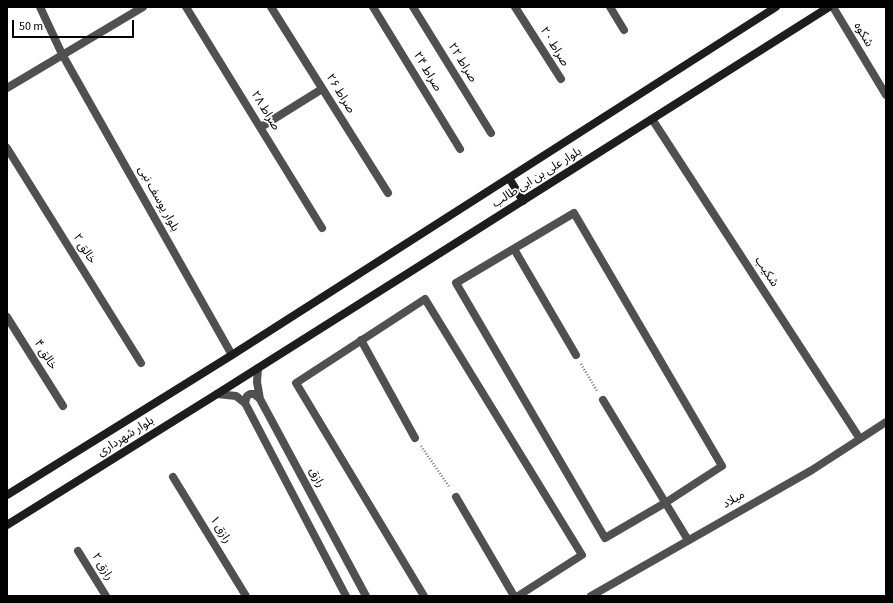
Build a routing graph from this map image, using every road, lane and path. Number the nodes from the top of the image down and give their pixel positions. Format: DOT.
graph roads {
  1 [pos="40,7"];
  2 [pos="143,7"];
  3 [pos="186,7"];
  4 [pos="271,7"];
  5 [pos="374,7"];
  6 [pos="413,7"];
  7 [pos="515,7"];
  8 [pos="610,7"];
  9 [pos="776,7"];
  10 [pos="829,7"];
  11 [pos="833,7"];
  12 [pos="624,30"];
  13 [pos="62,54"];
  14 [pos="561,79"];
  15 [pos="7,88"];
  16 [pos="322,89"];
  17 [pos="886,95"];
  18 [pos="652,119"];
  19 [pos="261,127"];
  20 [pos="491,132"];
  21 [pos="7,148"];
  22 [pos="460,149"];
  23 [pos="509,178"];
  24 [pos="388,193"];
  25 [pos="523,201"];
  26 [pos="322,228"];
  27 [pos="514,249"];
  28 [pos="7,317"];
  29 [pos="361,340"];
  30 [pos="232,355"];
  31 [pos="576,355"];
  32 [pos="141,363"];
  33 [pos="258,368"];
  34 [pos="217,394"];
  35 [pos="260,399"];
  36 [pos="603,400"];
  37 [pos="245,405"];
  38 [pos="63,406"];
  39 [pos="886,422"];
  40 [pos="415,438"];
  41 [pos="860,439"];
  42 [pos="173,477"];
  43 [pos="7,495"];
  44 [pos="456,497"];
  45 [pos="665,503"];
  46 [pos="7,525"];
  47 [pos="688,540"];
  48 [pos="78,551"];
  49 [pos="106,596"];
  50 [pos="246,596"];
  51 [pos="346,596"];
  52 [pos="366,596"];
  53 [pos="424,596"];
  54 [pos="514,596"];
  55 [pos="518,596"];
  56 [pos="591,596"];
  1 -- 13 [label="street, بلوار یوسف نبی"];
  2 -- 13 [label="street"];
  3 -- 19 [label="street, صراط ۲۸"];
  4 -- 16 [label="street, صراط ۲۶"];
  5 -- 22 [label="street, صراط ۲۴"];
  6 -- 20 [label="street, صراط ۲۲"];
  7 -- 14 [label="street, صراط ۲۰"];
  8 -- 12 [label="street"];
  9 -- 23 [label="main road, بلوار علی بن ابی طالب"];
  10 -- 18 [label="main road, بلوار علی بن ابی طالب"];
  11 -- 17 [label="street, شکوه"];
  13 -- 15 [label="street"];
  13 -- 30 [label="street, بلوار یوسف نبی"];
  16 -- 19 [label="street"];
  16 -- 24 [label="street, صراط ۲۶"];
  18 -- 25 [label="main road, بلوار علی بن ابی طالب"];
  18 -- 41 [label="street, شکیب"];
  19 -- 26 [label="street, صراط ۲۸"];
  21 -- 32 [label="street, خالق ۲"];
  23 -- 25 [label="main road"];
  23 -- 30 [label="main road, بلوار علی بن ابی طالب"];
  25 -- 33 [label="main road, بلوار علی بن ابی طالب"];
  27 -- 31 [label="street"];
  27 -- 45 [label="street"];
  27 -- 45 [label="street"];
  28 -- 38 [label="street, خالق ۴"];
  29 -- 40 [label="street"];
  29 -- 53 [label="street"];
  29 -- 55 [label="street"];
  30 -- 43 [label="main road, بلوار شهرداری"];
  31 -- 36 [label="path"];
  33 -- 34 [label="main road, بلوار شهرداری"];
  33 -- 35 [label="street, رازق"];
  34 -- 37 [label="street"];
  34 -- 46 [label="main road, بلوار شهرداری"];
  35 -- 37 [label="street"];
  35 -- 52 [label="street, رازق"];
  36 -- 45 [label="street"];
  37 -- 51 [label="street"];
  39 -- 41 [label="street, میلاد"];
  40 -- 44 [label="path"];
  41 -- 47 [label="street, میلاد"];
  42 -- 50 [label="street, رازق ۱"];
  44 -- 54 [label="street"];
  45 -- 47 [label="street"];
  47 -- 56 [label="street, میلاد"];
  48 -- 49 [label="street, رازق ۲"];
}
